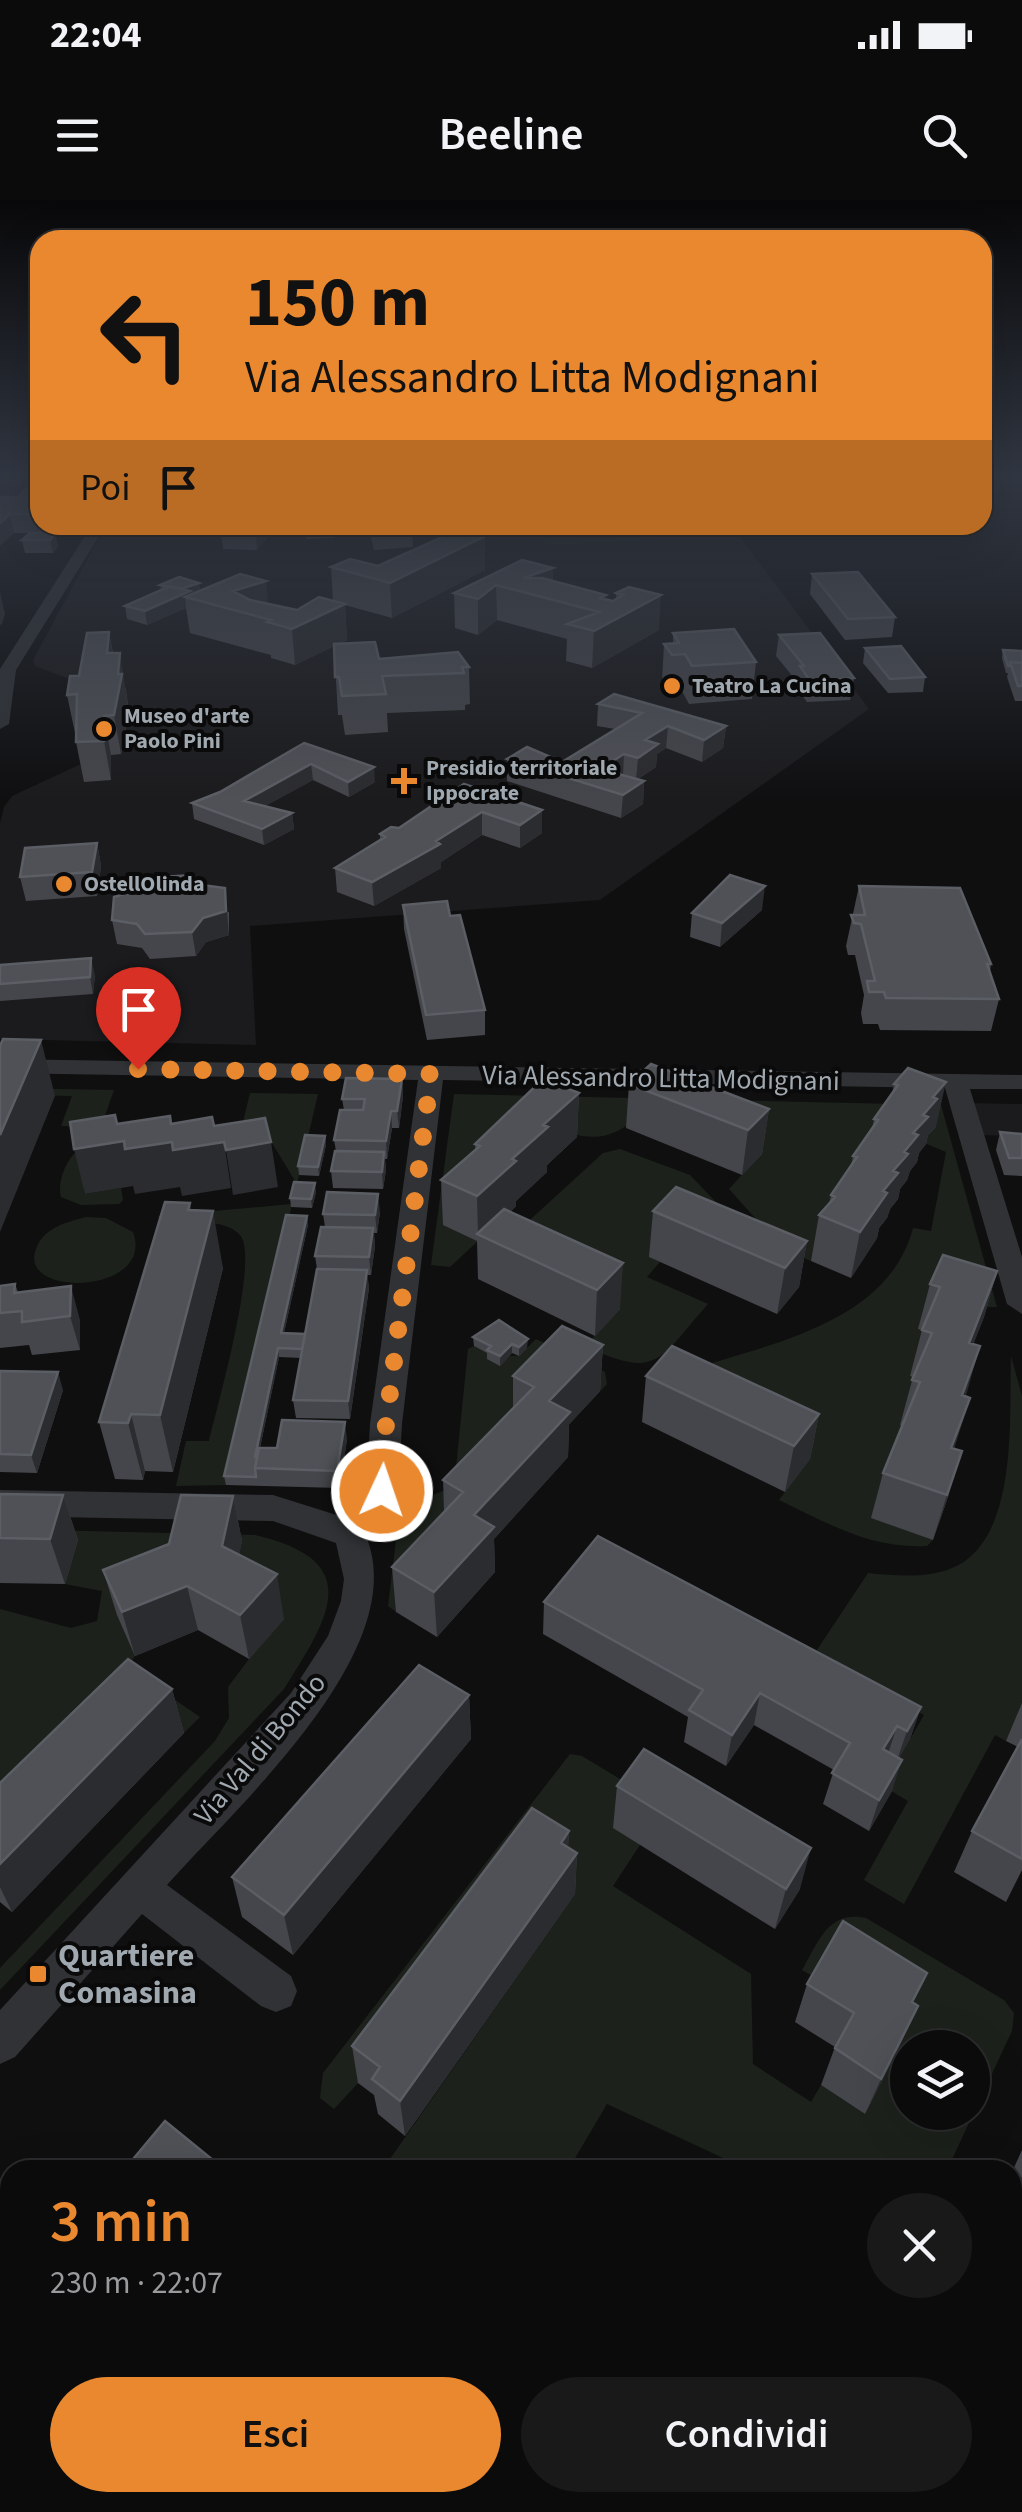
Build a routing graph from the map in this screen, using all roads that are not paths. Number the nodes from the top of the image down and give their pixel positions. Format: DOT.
graph roads {
  1 [pos="57,585"];
  2 [pos="0,724"];
  3 [pos="0,1066"];
  4 [pos="431,1074"];
  5 [pos="956,1082"];
  6 [pos="1022,1082"];
  7 [pos="1022,1304"];
  8 [pos="0,1503"];
  9 [pos="349,1534"];
  10 [pos="138,1887"];
  11 [pos="276,1991"];
  12 [pos="0,2042"];
  1 -- 2 [label="street"];
  3 -- 4 [label="street, Via Alessandro Litta Modignani"];
  4 -- 5 [label="street, Via Alessandro Litta Modignani"];
  4 -- 9 [label="street"];
  5 -- 6 [label="street, Via Alessandro Litta Modignani"];
  5 -- 7 [label="street"];
  8 -- 9 [label="street"];
  9 -- 10 [label="street, Via Val di Bondo"];
  10 -- 11 [label="street"];
  10 -- 12 [label="street, Via Val di Bondo"];
}
